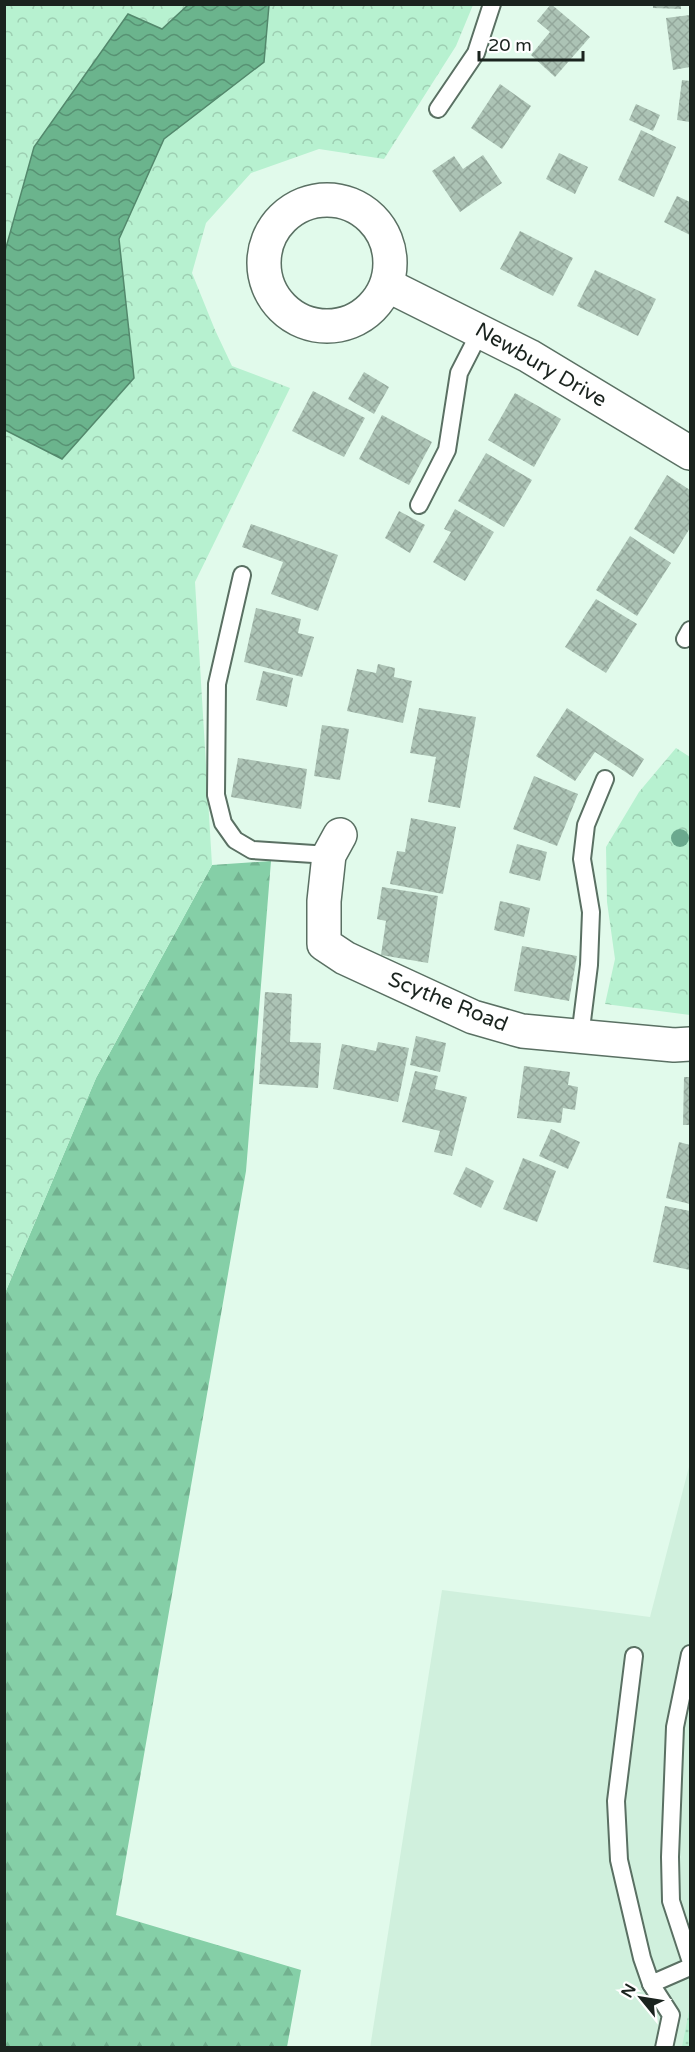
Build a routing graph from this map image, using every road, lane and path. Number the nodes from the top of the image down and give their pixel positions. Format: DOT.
graph roads {
  1 [pos="492,4"];
  2 [pos="438,109"];
  3 [pos="387,285"];
  4 [pos="481,330"];
  5 [pos="690,453"];
  6 [pos="419,505"];
  7 [pos="242,575"];
  8 [pos="605,780"];
  9 [pos="335,845"];
  10 [pos="580,1037"];
  11 [pos="690,1044"];
  12 [pos="690,1654"];
  13 [pos="634,1656"];
  14 [pos="690,1959"];
  15 [pos="690,1967"];
  16 [pos="651,1984"];
  17 [pos="664,2048"];
  1 -- 2 [label="lane"];
  3 -- 4 [label="street, Newbury Drive"];
  4 -- 5 [label="street, Newbury Drive"];
  4 -- 6 [label="lane"];
  7 -- 9 [label="lane"];
  8 -- 10 [label="lane"];
  9 -- 10 [label="street, Scythe Road"];
  10 -- 11 [label="street, Scythe Road"];
  12 -- 14 [label="lane"];
  13 -- 16 [label="lane"];
  15 -- 16 [label="lane"];
  16 -- 17 [label="lane"];
}
